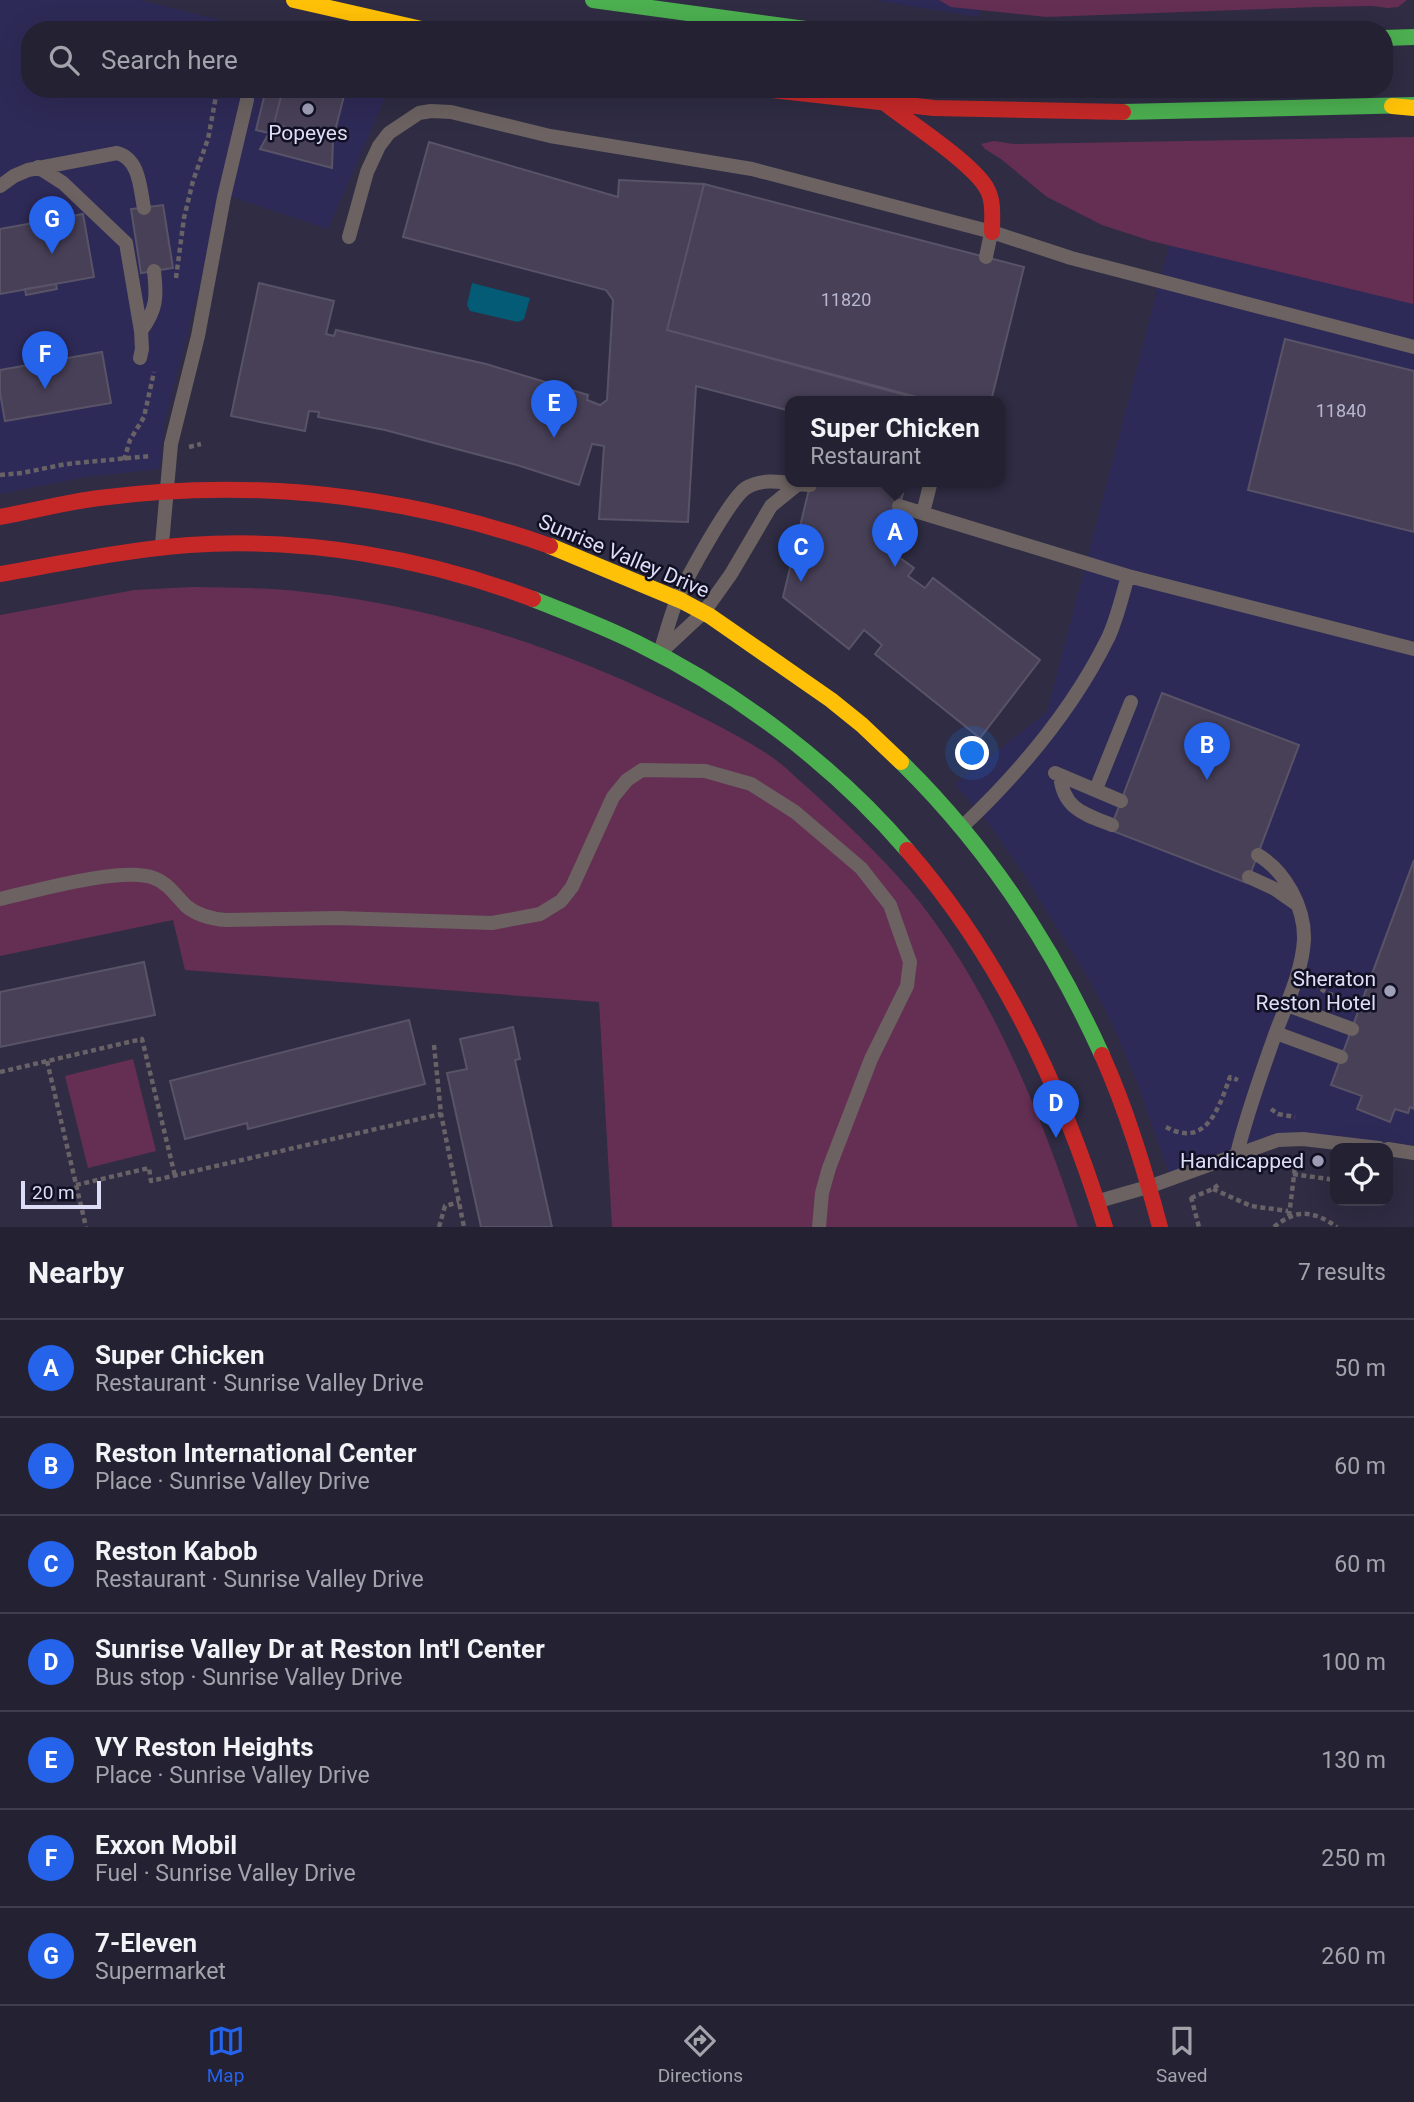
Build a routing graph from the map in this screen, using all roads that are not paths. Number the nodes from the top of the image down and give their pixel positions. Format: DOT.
graph roads {
  1 [pos="294,0"];
  2 [pos="593,0"];
  3 [pos="386,21"];
  4 [pos="742,21"];
  5 [pos="1414,37"];
  6 [pos="1393,38"];
  7 [pos="837,98"];
  8 [pos="247,100"];
  9 [pos="886,104"];
  10 [pos="1414,107"];
  11 [pos="38,167"];
  12 [pos="0,186"];
  13 [pos="144,208"];
  14 [pos="992,232"];
  15 [pos="349,237"];
  16 [pos="986,257"];
  17 [pos="154,271"];
  18 [pos="141,331"];
  19 [pos="1414,347"];
  20 [pos="140,358"];
  21 [pos="785,483"];
  22 [pos="801,487"];
  23 [pos="930,487"];
  24 [pos="166,492"];
  25 [pos="899,506"];
  26 [pos="923,513"];
  27 [pos="0,517"];
  28 [pos="162,547"];
  29 [pos="0,575"];
  30 [pos="1128,576"];
  31 [pos="677,600"];
  32 [pos="704,612"];
  33 [pos="1414,649"];
  34 [pos="659,654"];
  35 [pos="1131,702"];
  36 [pos="1096,789"];
  37 [pos="1121,801"];
  38 [pos="1112,825"];
  39 [pos="962,827"];
  40 [pos="1258,855"];
  41 [pos="1249,877"];
  42 [pos="0,899"];
  43 [pos="1296,904"];
  44 [pos="1287,1005"];
  45 [pos="1352,1029"];
  46 [pos="1276,1033"];
  47 [pos="1341,1057"];
  48 [pos="1330,1143"];
  49 [pos="1393,1150"];
  50 [pos="1414,1153"];
  51 [pos="1237,1154"];
  52 [pos="1151,1186"];
  53 [pos="1097,1201"];
  54 [pos="819,1227"];
  55 [pos="1105,1227"];
  56 [pos="1160,1227"];
  1 -- 3 [label="main road"];
  2 -- 4 [label="main road"];
  5 -- 6 [label="main road"];
  7 -- 9 [label="main road"];
  8 -- 24 [label="lane"];
  9 -- 10 [label="main road"];
  9 -- 14 [label="main road"];
  11 -- 12 [label="lane"];
  11 -- 13 [label="lane"];
  11 -- 18 [label="lane"];
  14 -- 15 [label="lane"];
  14 -- 16 [label="lane"];
  14 -- 19 [label="lane"];
  17 -- 18 [label="lane"];
  18 -- 20 [label="lane"];
  21 -- 31 [label="lane"];
  22 -- 32 [label="lane"];
  23 -- 26 [label="lane"];
  24 -- 27 [label="main road, Sunrise Valley Drive"];
  24 -- 28 [label="lane"];
  24 -- 31 [label="main road, Sunrise Valley Drive"];
  25 -- 26 [label="lane"];
  26 -- 30 [label="lane"];
  28 -- 29 [label="main road"];
  28 -- 34 [label="main road"];
  30 -- 33 [label="lane"];
  30 -- 39 [label="lane"];
  31 -- 32 [label="main road, Sunrise Valley Drive"];
  31 -- 34 [label="lane"];
  32 -- 34 [label="lane"];
  32 -- 39 [label="main road, Sunrise Valley Drive"];
  34 -- 53 [label="main road"];
  35 -- 36 [label="lane"];
  36 -- 37 [label="lane"];
  36 -- 38 [label="lane"];
  39 -- 52 [label="main road, Sunrise Valley Drive"];
  40 -- 43 [label="lane"];
  41 -- 43 [label="lane"];
  42 -- 54 [label="lane"];
  43 -- 44 [label="lane"];
  44 -- 45 [label="lane"];
  44 -- 46 [label="lane"];
  46 -- 47 [label="lane"];
  46 -- 51 [label="lane"];
  48 -- 51 [label="lane"];
  49 -- 50 [label="lane"];
  51 -- 52 [label="lane"];
  52 -- 53 [label="lane"];
  52 -- 56 [label="main road, Sunrise Valley Drive"];
  53 -- 55 [label="main road"];
}
